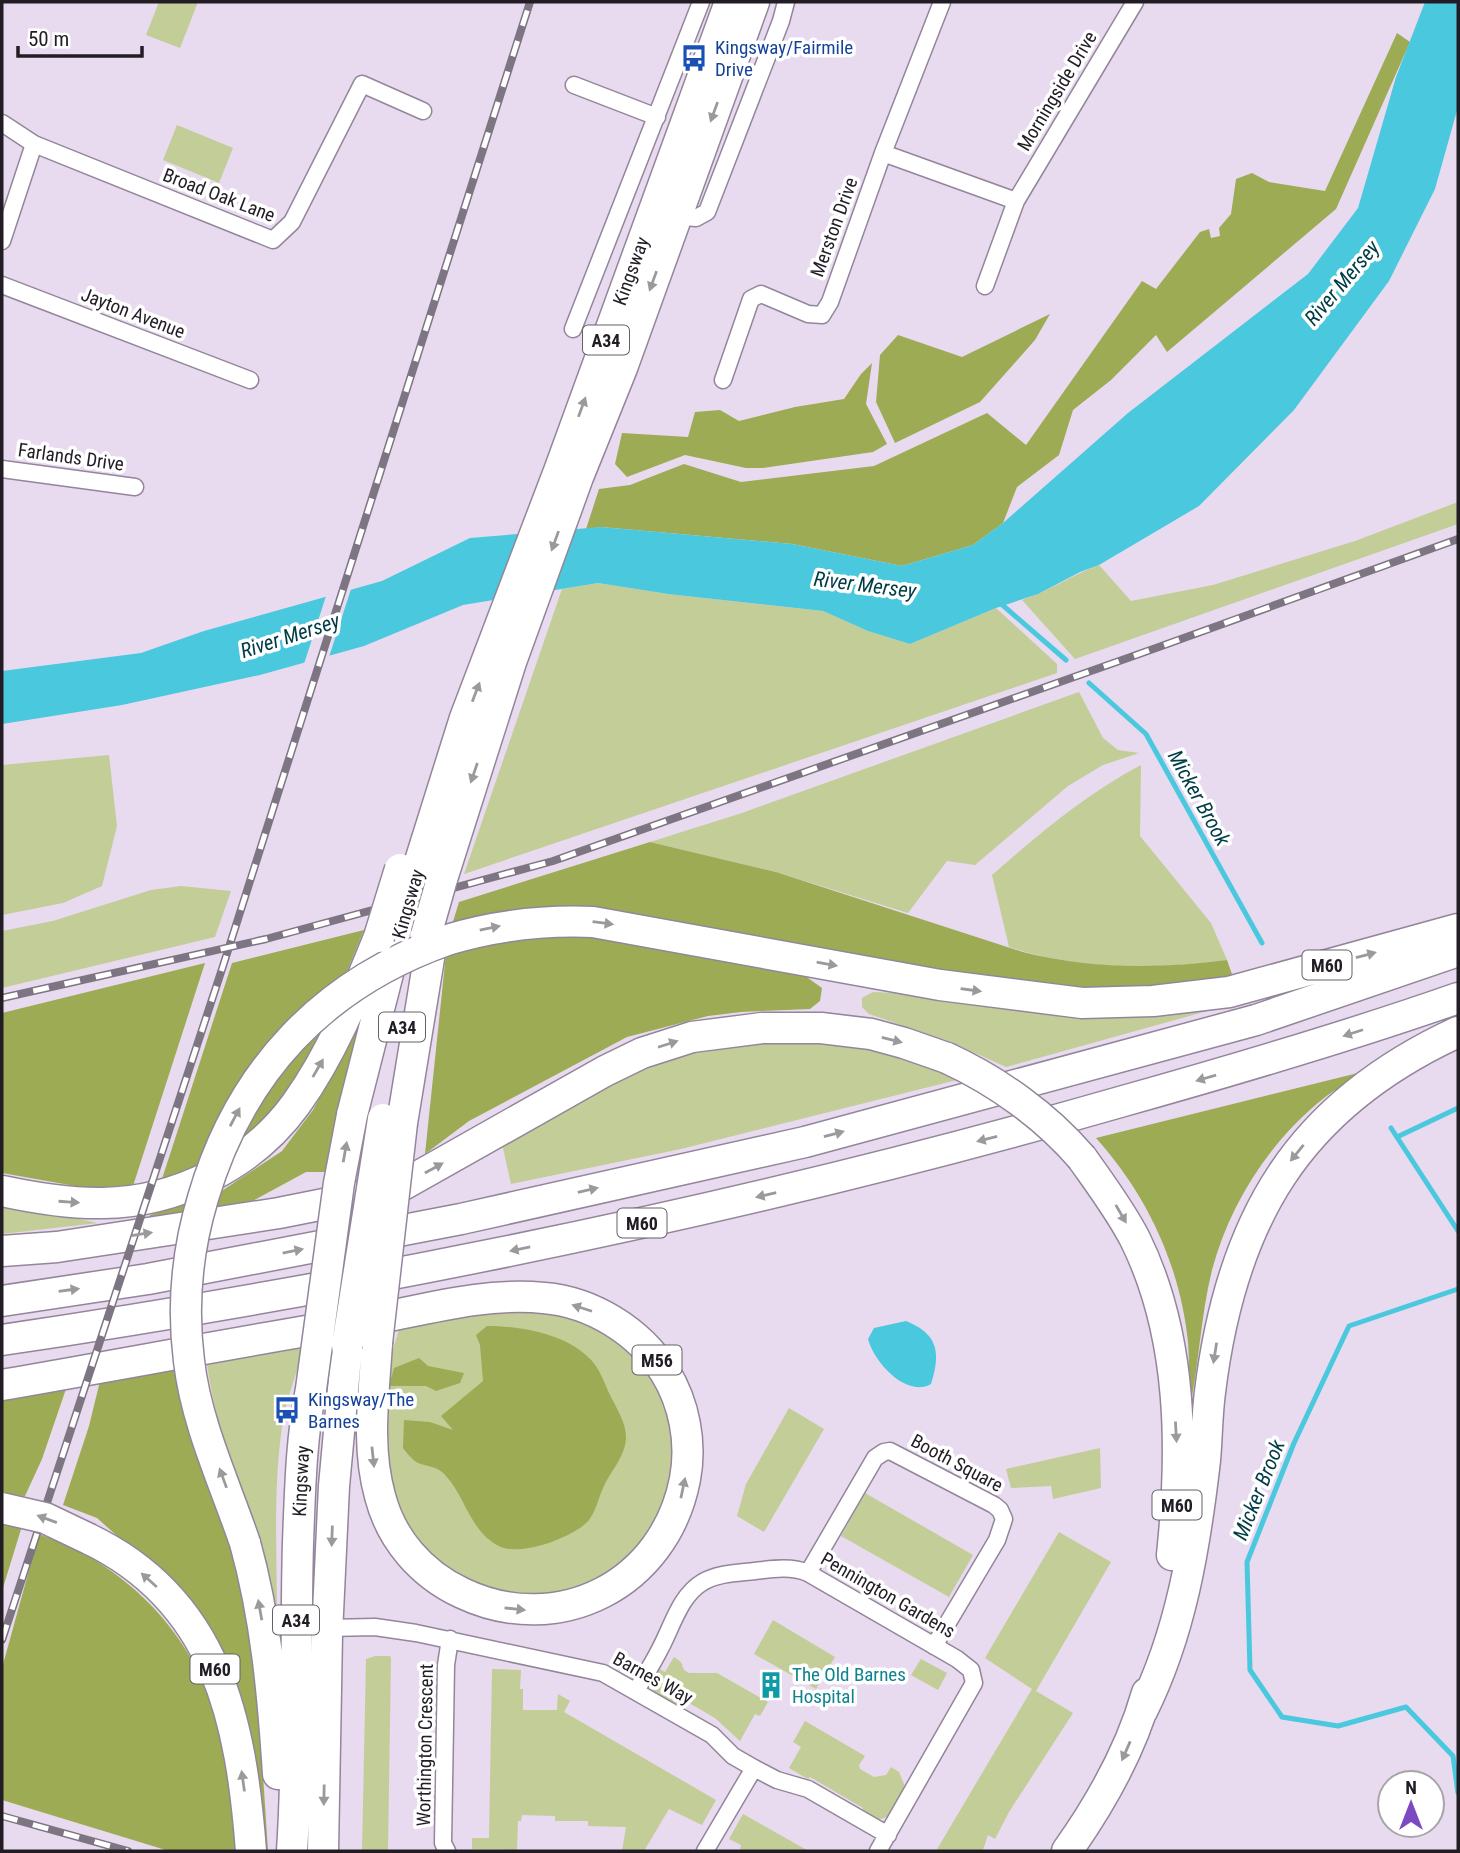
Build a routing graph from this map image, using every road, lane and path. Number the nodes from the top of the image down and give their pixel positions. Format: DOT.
graph roads {
  1 [pos="701,2"];
  2 [pos="730,2"];
  3 [pos="754,2"];
  4 [pos="786,2"];
  5 [pos="942,2"];
  6 [pos="1135,2"];
  7 [pos="574,85"];
  8 [pos="423,111"];
  9 [pos="657,117"];
  10 [pos="2,123"];
  11 [pos="34,144"];
  12 [pos="883,153"];
  13 [pos="1016,201"];
  14 [pos="665,213"];
  15 [pos="2,241"];
  16 [pos="2,285"];
  17 [pos="985,286"];
  18 [pos="573,329"];
  19 [pos="250,380"];
  20 [pos="723,380"];
  21 [pos="2,469"];
  22 [pos="135,487"];
  23 [pos="501,658"];
  24 [pos="430,873"];
  25 [pos="1458,929"];
  26 [pos="409,935"];
  27 [pos="1458,951"];
  28 [pos="1458,998"];
  29 [pos="1458,1032"];
  30 [pos="392,1121"];
  31 [pos="2,1191"];
  32 [pos="2,1251"];
  33 [pos="2,1301"];
  34 [pos="2,1340"];
  35 [pos="2,1385"];
  36 [pos="2,1508"];
  37 [pos="808,1573"];
  38 [pos="297,1587"];
  39 [pos="328,1628"];
  40 [pos="450,1639"];
  41 [pos="934,1646"];
  42 [pos="636,1691"];
  43 [pos="1142,1711"];
  44 [pos="754,1768"];
  45 [pos="296,1798"];
  46 [pos="888,1835"];
  47 [pos="261,1851"];
  48 [pos="292,1851"];
  49 [pos="323,1851"];
  50 [pos="447,1851"];
  51 [pos="705,1851"];
  52 [pos="878,1851"];
  53 [pos="1068,1851"];
  1 -- 9 [label="street, Kingsway"];
  2 -- 14 [label="highway, Kingsway / A34"];
  3 -- 14 [label="highway, Kingsway / A34, one-way"];
  4 -- 14 [label="street"];
  5 -- 12 [label="street, Merston Drive"];
  6 -- 13 [label="street, Morningside Drive"];
  7 -- 9 [label="street"];
  8 -- 11 [label="street, Broad Oak Lane"];
  9 -- 18 [label="street, Kingsway"];
  10 -- 11 [label="street, Broad Oak Lane"];
  11 -- 15 [label="street"];
  12 -- 13 [label="street"];
  12 -- 20 [label="street, Merston Drive"];
  13 -- 17 [label="street, Morningside Drive"];
  14 -- 23 [label="highway, Kingsway / A34"];
  16 -- 19 [label="street, Jayton Avenue"];
  21 -- 22 [label="street, Farlands Drive"];
  23 -- 24 [label="highway, Kingsway / A34, one-way"];
  24 -- 23 [label="highway, Kingsway / A34, one-way"];
  24 -- 26 [label="highway, Kingsway / A34"];
  47 -- 25 [label="highway, M60, one-way, bridge"];
  26 -- 30 [label="highway, Kingsway / A34"];
  31 -- 26 [label="highway, one-way"];
  38 -- 26 [label="highway, Kingsway / A34, one-way, bridge"];
  33 -- 27 [label="highway, M60, one-way"];
  28 -- 34 [label="highway, M60, one-way"];
  29 -- 43 [label="highway, M60, one-way"];
  30 -- 35 [label="highway, M56, one-way, bridge"];
  30 -- 39 [label="highway, Kingsway / A34, one-way, bridge"];
  32 -- 43 [label="highway, M60, one-way, bridge"];
  47 -- 36 [label="highway, M60, one-way, bridge"];
  37 -- 41 [label="street, Pennington Gardens"];
  37 -- 41 [label="street, Booth Square"];
  37 -- 42 [label="street, Pennington Gardens"];
  38 -- 39 [label="highway"];
  38 -- 45 [label="highway, Kingsway / A34"];
  39 -- 40 [label="street, Barnes Way"];
  39 -- 45 [label="highway"];
  39 -- 49 [label="highway, Kingsway / A34, one-way"];
  40 -- 42 [label="street, Barnes Way"];
  40 -- 50 [label="street, Worthington Crescent"];
  41 -- 46 [label="street, Pennington Gardens"];
  42 -- 44 [label="street, Barnes Way"];
  43 -- 53 [label="highway, M60, one-way"];
  44 -- 46 [label="street, Barnes Way"];
  44 -- 51 [label="street"];
  45 -- 48 [label="highway, Kingsway / A34"];
  46 -- 52 [label="street, Pennington Gardens"];
}
